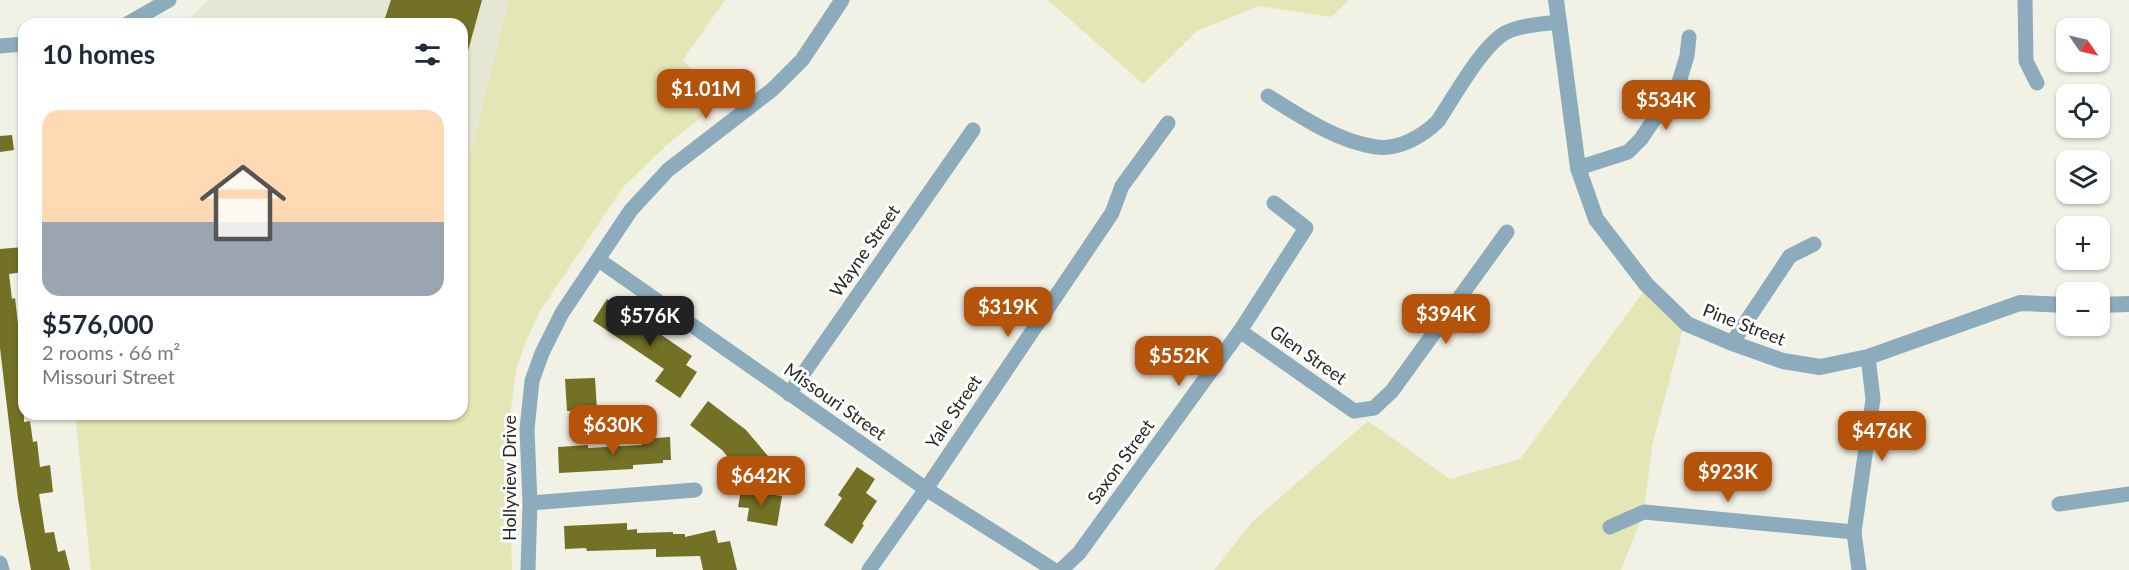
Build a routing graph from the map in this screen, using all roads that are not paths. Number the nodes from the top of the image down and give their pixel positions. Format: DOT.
graph roads {
  1 [pos="169,0"];
  2 [pos="842,0"];
  3 [pos="1556,0"];
  4 [pos="2025,0"];
  5 [pos="138,18"];
  6 [pos="1559,22"];
  7 [pos="1689,37"];
  8 [pos="18,44"];
  9 [pos="0,46"];
  10 [pos="2037,83"];
  11 [pos="1268,96"];
  12 [pos="1168,123"];
  13 [pos="973,130"];
  14 [pos="1578,168"];
  15 [pos="1274,203"];
  16 [pos="1507,232"];
  17 [pos="1814,244"];
  18 [pos="599,260"];
  19 [pos="2129,304"];
  20 [pos="2056,305"];
  21 [pos="2110,305"];
  22 [pos="1240,331"];
  23 [pos="1732,344"];
  24 [pos="1868,357"];
  25 [pos="789,394"];
  26 [pos="926,489"];
  27 [pos="695,490"];
  28 [pos="2129,494"];
  29 [pos="530,503"];
  30 [pos="2059,504"];
  31 [pos="1610,527"];
  32 [pos="1854,532"];
  33 [pos="0,562"];
  34 [pos="2,570"];
  35 [pos="528,570"];
  36 [pos="869,570"];
  37 [pos="1054,570"];
  38 [pos="1061,570"];
  39 [pos="1859,570"];
  1 -- 5 [label="street"];
  2 -- 18 [label="street, Hollyview Drive"];
  3 -- 6 [label="street, Pine Street"];
  4 -- 10 [label="street"];
  6 -- 11 [label="street"];
  6 -- 14 [label="street, Pine Street"];
  7 -- 14 [label="street"];
  8 -- 9 [label="street"];
  12 -- 26 [label="street, Yale Street"];
  13 -- 25 [label="street, Wayne Street"];
  14 -- 23 [label="street, Pine Street"];
  15 -- 22 [label="street, Saxon Street"];
  16 -- 22 [label="street, Glen Street"];
  17 -- 23 [label="street"];
  18 -- 25 [label="street, Missouri Street"];
  18 -- 29 [label="street, Hollyview Drive"];
  19 -- 21 [label="street"];
  20 -- 24 [label="street, Pine Street"];
  22 -- 38 [label="street, Saxon Street"];
  23 -- 24 [label="street, Pine Street"];
  24 -- 32 [label="street"];
  25 -- 26 [label="street, Missouri Street"];
  26 -- 36 [label="street, Yale Street"];
  26 -- 37 [label="street, Missouri Street"];
  27 -- 29 [label="street"];
  28 -- 30 [label="street"];
  29 -- 35 [label="street, Hollyview Drive"];
  31 -- 32 [label="street"];
  32 -- 39 [label="street"];
  33 -- 34 [label="street"];
}
